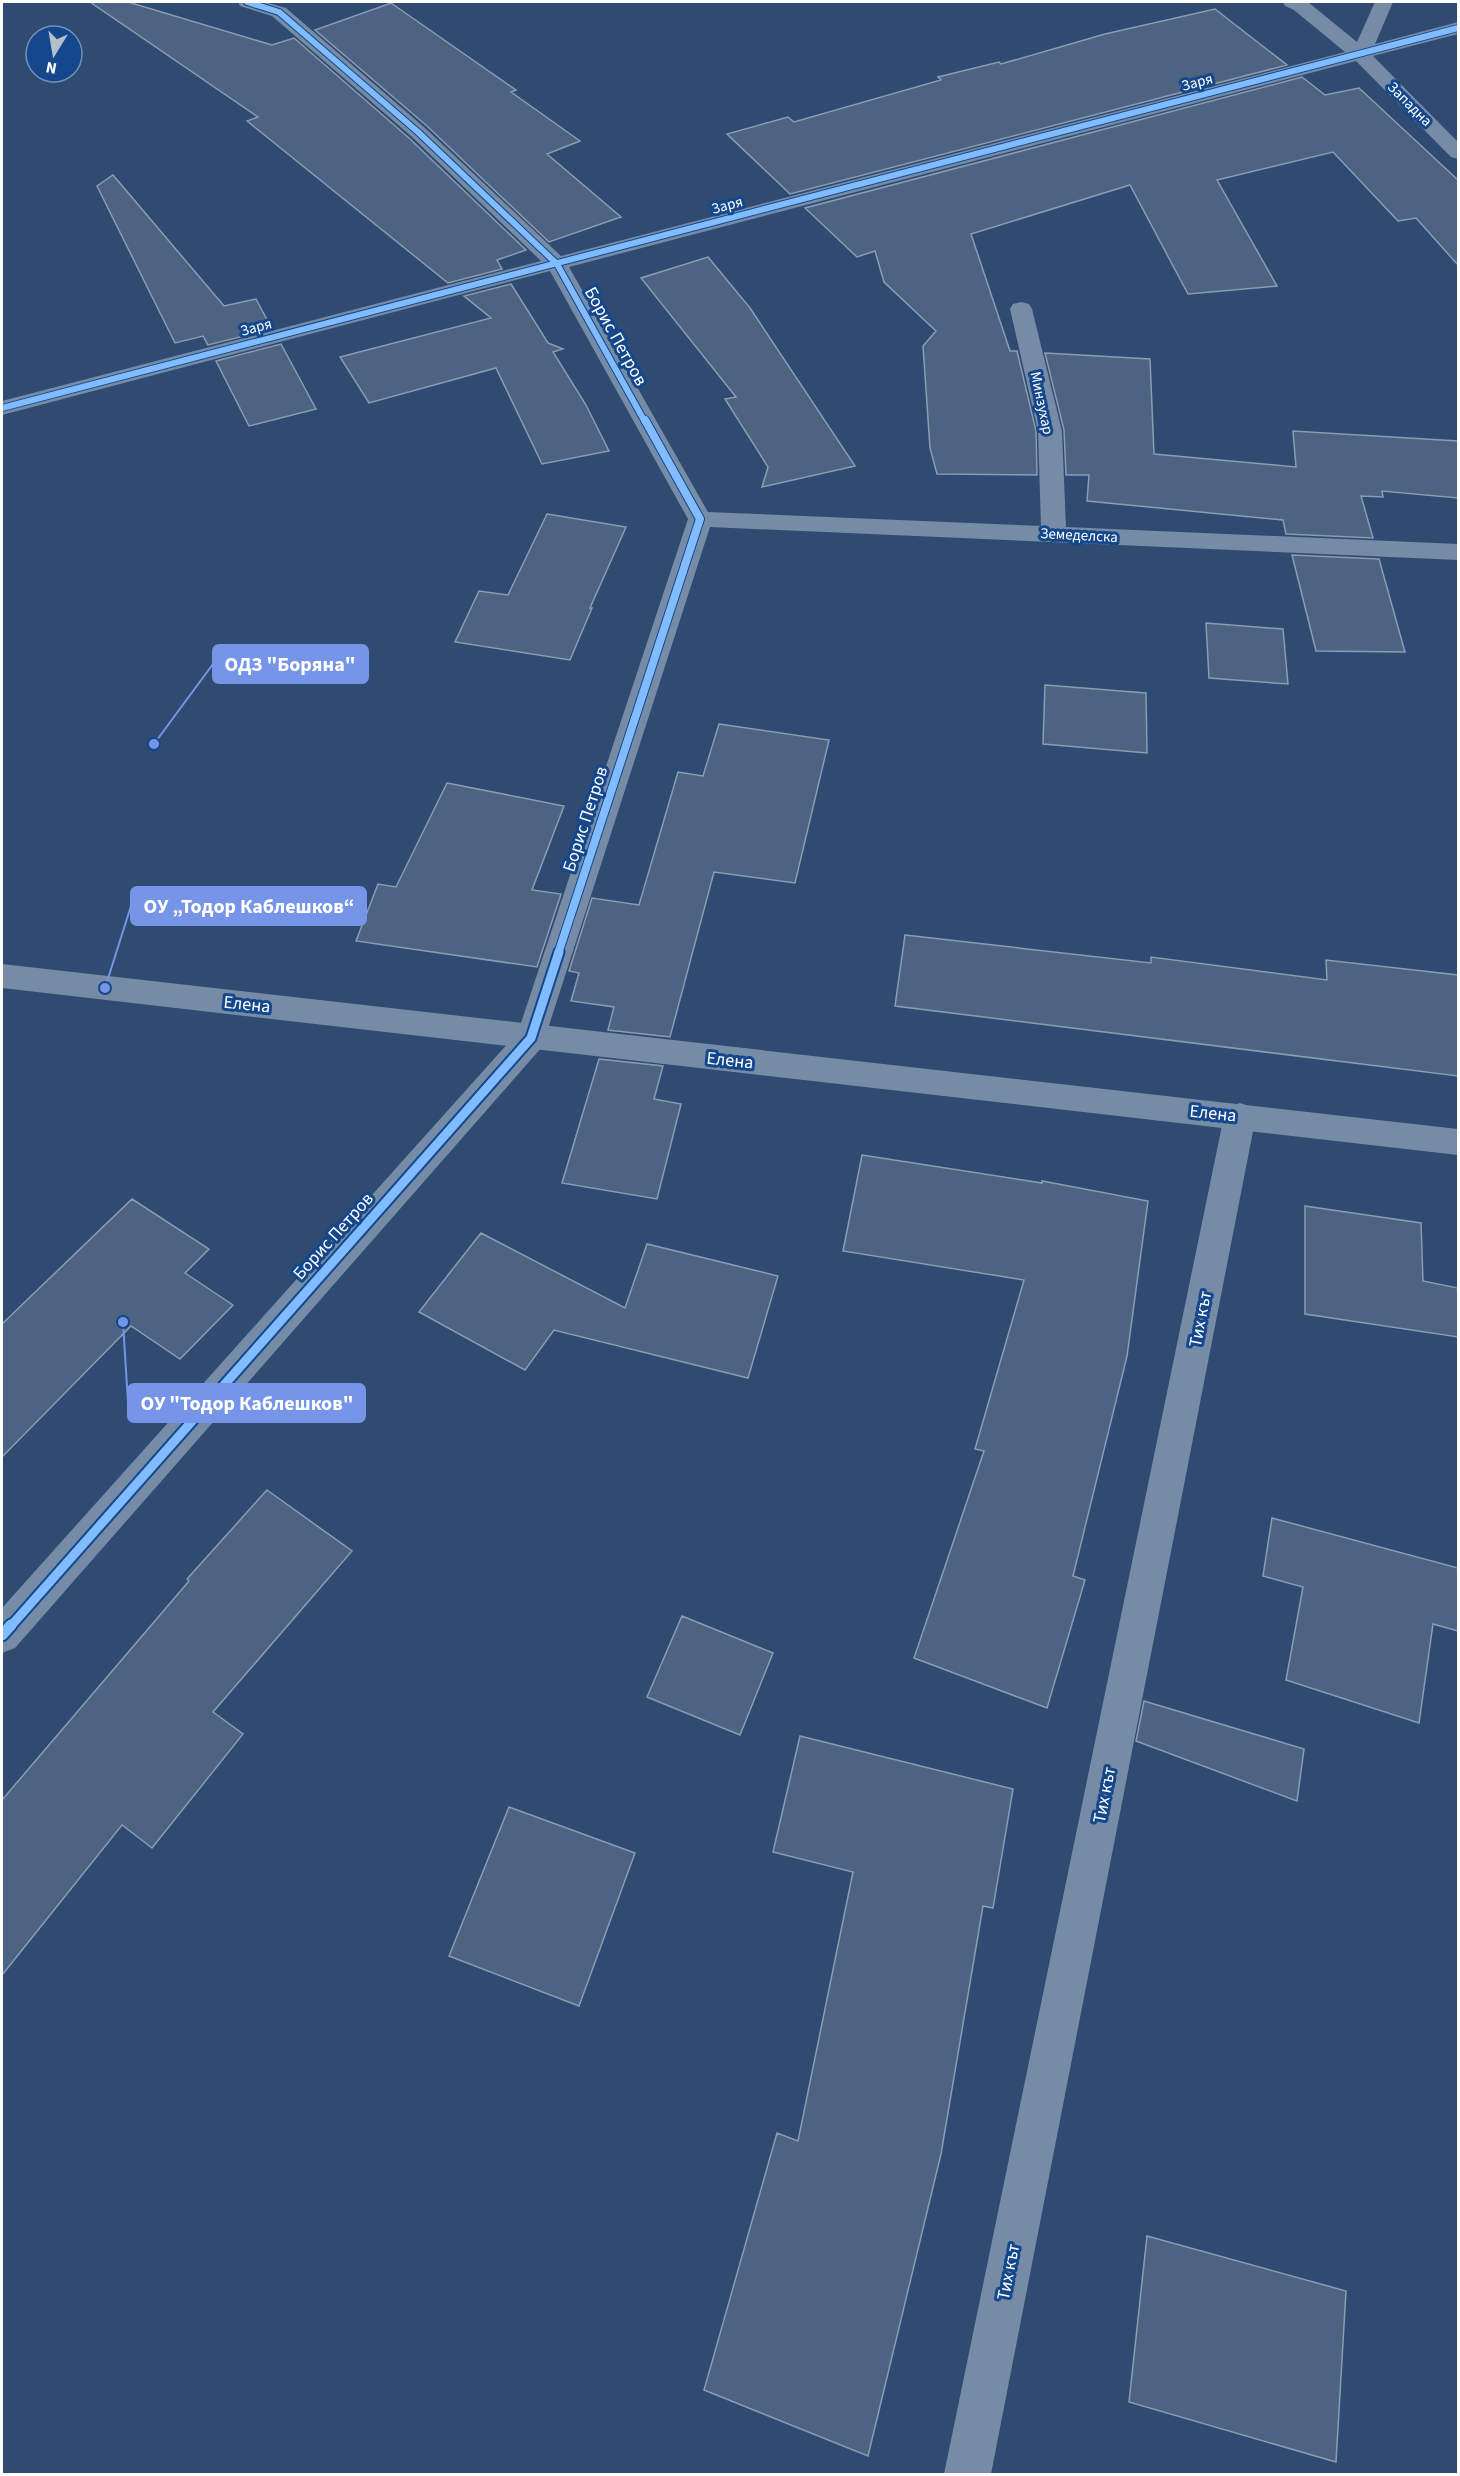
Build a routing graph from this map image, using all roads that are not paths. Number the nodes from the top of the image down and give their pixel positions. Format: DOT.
graph roads {
  1 [pos="247,2"];
  2 [pos="1292,2"];
  3 [pos="1384,2"];
  4 [pos="1458,28"];
  5 [pos="1361,55"];
  6 [pos="1458,153"];
  7 [pos="557,264"];
  8 [pos="1021,309"];
  9 [pos="2,408"];
  10 [pos="700,519"];
  11 [pos="1054,534"];
  12 [pos="1458,552"];
  13 [pos="2,976"];
  14 [pos="531,1038"];
  15 [pos="1240,1116"];
  16 [pos="1458,1142"];
  17 [pos="2,1635"];
  18 [pos="967,2475"];
  1 -- 7 [label="street, Борис Петров"];
  2 -- 5 [label="street, Западна"];
  3 -- 5 [label="street"];
  4 -- 5 [label="street, Заря"];
  5 -- 6 [label="street, Западна"];
  5 -- 7 [label="street, Заря"];
  7 -- 9 [label="street, Заря"];
  7 -- 10 [label="street, Борис Петров"];
  8 -- 11 [label="street, Минзухар"];
  10 -- 11 [label="street, Земеделска"];
  10 -- 14 [label="street, Борис Петров"];
  11 -- 12 [label="street, Земеделска"];
  13 -- 14 [label="street, Елена"];
  14 -- 15 [label="street, Елена"];
  14 -- 17 [label="street, Борис Петров"];
  15 -- 16 [label="street, Елена"];
  15 -- 18 [label="street, Тих кът"];
}
